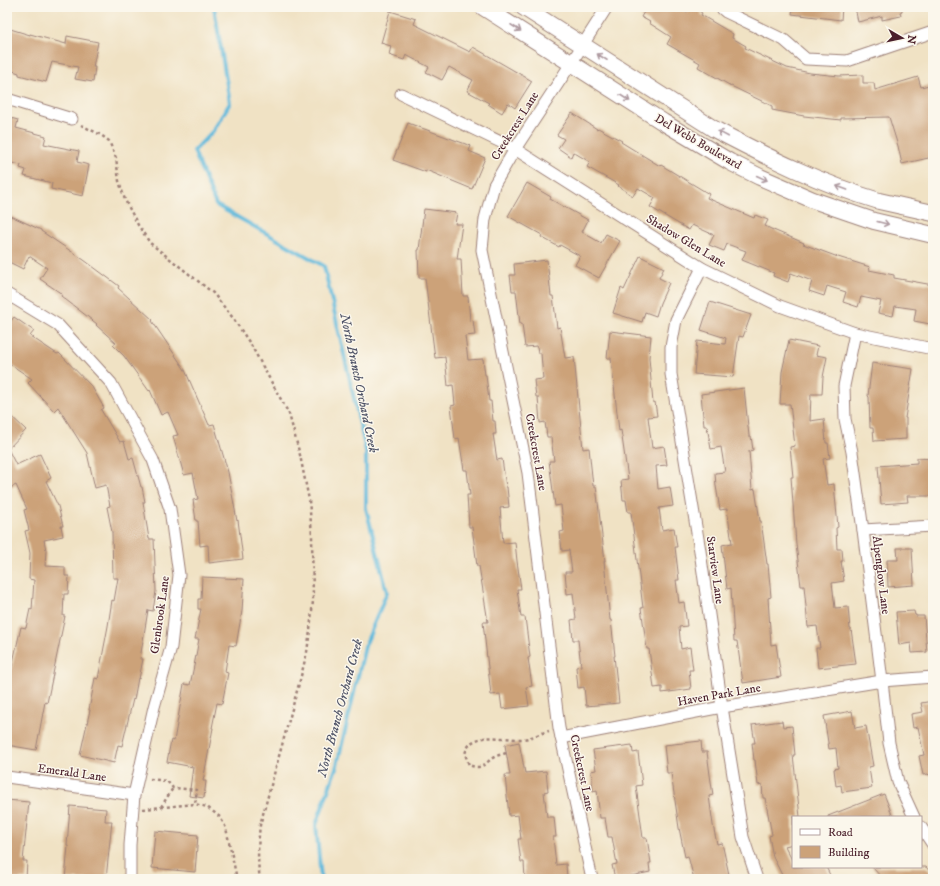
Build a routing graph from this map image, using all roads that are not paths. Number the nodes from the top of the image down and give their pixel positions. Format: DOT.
graph roads {
  1 [pos="483,7"];
  2 [pos="523,7"];
  3 [pos="607,7"];
  4 [pos="720,7"];
  5 [pos="933,32"];
  6 [pos="577,54"];
  7 [pos="401,94"];
  8 [pos="7,99"];
  9 [pos="72,119"];
  10 [pos="515,149"];
  11 [pos="933,213"];
  12 [pos="933,235"];
  13 [pos="702,268"];
  14 [pos="7,294"];
  15 [pos="855,333"];
  16 [pos="933,349"];
  17 [pos="933,526"];
  18 [pos="863,530"];
  19 [pos="933,677"];
  20 [pos="882,681"];
  21 [pos="722,707"];
  22 [pos="560,733"];
  23 [pos="7,777"];
  24 [pos="134,795"];
  25 [pos="914,816"];
  26 [pos="922,828"];
  27 [pos="933,845"];
  28 [pos="130,879"];
  29 [pos="592,879"];
  30 [pos="757,879"];
  1 -- 6 [label="street, Del Webb Boulevard, one-way"];
  2 -- 6 [label="street, Del Webb Boulevard"];
  3 -- 6 [label="street, Creekcrest Lane"];
  4 -- 5 [label="street"];
  6 -- 10 [label="street, Creekcrest Lane"];
  11 -- 6 [label="street, Del Webb Boulevard, one-way"];
  6 -- 12 [label="street, Del Webb Boulevard, one-way"];
  7 -- 10 [label="street, Shadow Glen Lane"];
  8 -- 9 [label="street"];
  10 -- 13 [label="street, Shadow Glen Lane"];
  10 -- 22 [label="street, Creekcrest Lane"];
  13 -- 15 [label="street, Shadow Glen Lane"];
  13 -- 21 [label="street, Starview Lane"];
  14 -- 24 [label="street, Glenbrook Lane"];
  15 -- 16 [label="street, Shadow Glen Lane"];
  15 -- 18 [label="street, Alpenglow Lane"];
  17 -- 18 [label="street"];
  18 -- 20 [label="street, Alpenglow Lane"];
  19 -- 20 [label="street, Haven Park Lane"];
  20 -- 21 [label="street, Haven Park Lane"];
  20 -- 25 [label="street, Alpenglow Lane"];
  21 -- 22 [label="street, Haven Park Lane"];
  21 -- 30 [label="street, Starview Lane"];
  22 -- 29 [label="street, Creekcrest Lane"];
  23 -- 24 [label="street, Emerald Lane"];
  24 -- 28 [label="street, Glenbrook Lane"];
  26 -- 27 [label="street"];
}
